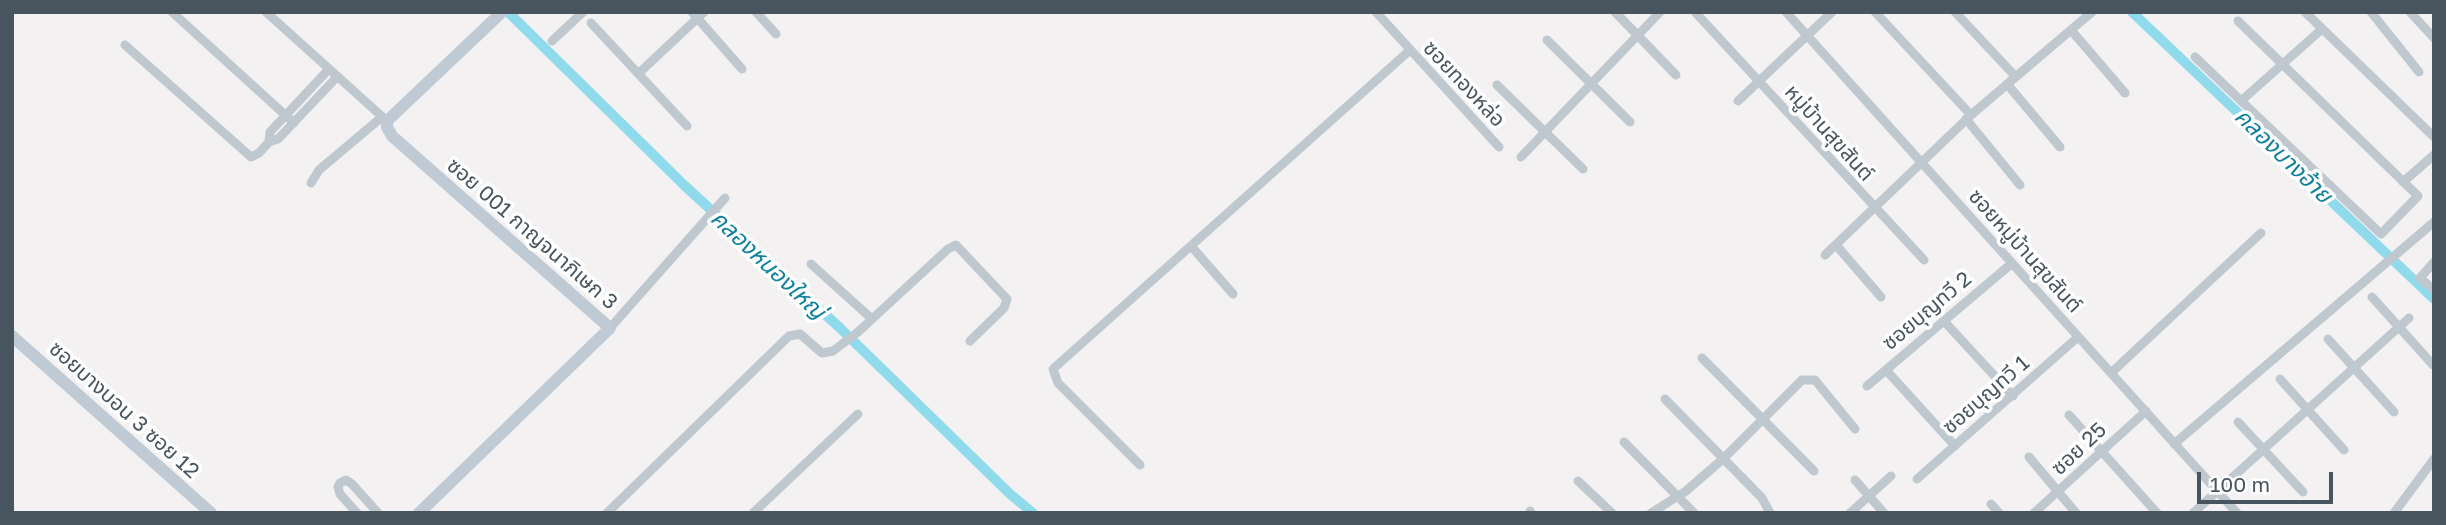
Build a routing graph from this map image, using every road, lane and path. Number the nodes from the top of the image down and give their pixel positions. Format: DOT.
graph roads {
  1 [pos="172,12"];
  2 [pos="266,12"];
  3 [pos="583,12"];
  4 [pos="755,12"];
  5 [pos="1376,12"];
  6 [pos="1615,12"];
  7 [pos="1661,12"];
  8 [pos="1695,12"];
  9 [pos="1786,12"];
  10 [pos="1832,12"];
  11 [pos="1875,12"];
  12 [pos="1955,12"];
  13 [pos="2092,12"];
  14 [pos="2305,12"];
  15 [pos="2371,12"];
  16 [pos="2410,12"];
  17 [pos="697,14"];
  18 [pos="497,17"];
  19 [pos="2238,21"];
  20 [pos="591,23"];
  21 [pos="2322,29"];
  22 [pos="2071,30"];
  23 [pos="776,34"];
  24 [pos="1639,34"];
  25 [pos="1807,36"];
  26 [pos="2434,38"];
  27 [pos="1547,40"];
  28 [pos="552,41"];
  29 [pos="125,45"];
  30 [pos="1409,51"];
  31 [pos="2196,57"];
  32 [pos="2282,64"];
  33 [pos="742,69"];
  34 [pos="328,70"];
  35 [pos="2420,72"];
  36 [pos="639,73"];
  37 [pos="1676,75"];
  38 [pos="2015,76"];
  39 [pos="337,78"];
  40 [pos="1758,81"];
  41 [pos="2007,83"];
  42 [pos="1591,84"];
  43 [pos="1497,85"];
  44 [pos="2125,93"];
  45 [pos="1738,101"];
  46 [pos="2241,101"];
  47 [pos="286,116"];
  48 [pos="1969,117"];
  49 [pos="385,119"];
  50 [pos="1630,121"];
  51 [pos="294,123"];
  52 [pos="687,126"];
  53 [pos="1545,132"];
  54 [pos="2434,137"];
  55 [pos="269,142"];
  56 [pos="1499,147"];
  57 [pos="2060,147"];
  58 [pos="2434,155"];
  59 [pos="1521,157"];
  60 [pos="1922,161"];
  61 [pos="1583,169"];
  62 [pos="2403,182"];
  63 [pos="311,183"];
  64 [pos="2020,185"];
  65 [pos="722,201"];
  66 [pos="1873,208"];
  67 [pos="2434,222"];
  68 [pos="2261,233"];
  69 [pos="1836,245"];
  70 [pos="1191,246"];
  71 [pos="1825,255"];
  72 [pos="1924,260"];
  73 [pos="2434,262"];
  74 [pos="811,264"];
  75 [pos="2011,264"];
  76 [pos="2434,290"];
  77 [pos="1233,294"];
  78 [pos="1881,297"];
  79 [pos="2372,297"];
  80 [pos="2409,318"];
  81 [pos="872,319"];
  82 [pos="1943,320"];
  83 [pos="610,328"];
  84 [pos="2398,328"];
  85 [pos="12,336"];
  86 [pos="2078,337"];
  87 [pos="2328,338"];
  88 [pos="970,341"];
  89 [pos="1702,358"];
  90 [pos="2433,365"];
  91 [pos="2353,368"];
  92 [pos="1886,370"];
  93 [pos="2110,373"];
  94 [pos="2280,379"];
  95 [pos="1867,386"];
  96 [pos="2013,396"];
  97 [pos="1665,399"];
  98 [pos="2308,408"];
  99 [pos="2146,411"];
  100 [pos="2394,412"];
  101 [pos="858,414"];
  102 [pos="2070,415"];
  103 [pos="1762,419"];
  104 [pos="2238,422"];
  105 [pos="1855,429"];
  106 [pos="1624,442"];
  107 [pos="2174,444"];
  108 [pos="1955,446"];
  109 [pos="2263,448"];
  110 [pos="2344,450"];
  111 [pos="2102,452"];
  112 [pos="2029,457"];
  113 [pos="1724,458"];
  114 [pos="2434,459"];
  115 [pos="1140,465"];
  116 [pos="1814,471"];
  117 [pos="1891,476"];
  118 [pos="1917,478"];
  119 [pos="1855,480"];
  120 [pos="1578,481"];
  121 [pos="2214,490"];
  122 [pos="2303,492"];
  123 [pos="2057,493"];
  124 [pos="1870,496"];
  125 [pos="1678,497"];
  126 [pos="1991,504"];
  127 [pos="211,513"];
  128 [pos="357,513"];
  129 [pos="378,513"];
  130 [pos="419,513"];
  131 [pos="607,513"];
  132 [pos="753,513"];
  133 [pos="1612,513"];
  134 [pos="1651,513"];
  135 [pos="1694,513"];
  136 [pos="1770,513"];
  137 [pos="1850,513"];
  138 [pos="1884,513"];
  139 [pos="1999,513"];
  140 [pos="2034,513"];
  141 [pos="2076,513"];
  142 [pos="2157,513"];
  143 [pos="2193,513"];
  144 [pos="2237,513"];
  145 [pos="2394,513"];
  1 -- 47 [label="street"];
  2 -- 34 [label="street"];
  3 -- 28 [label="street"];
  4 -- 23 [label="street"];
  5 -- 30 [label="street, ซอยทองหล่อ"];
  6 -- 24 [label="street"];
  7 -- 24 [label="street"];
  8 -- 40 [label="street, หมู่บ้านสุขสันต์"];
  9 -- 25 [label="street, ซอยหมู่บ้านสุขสันต์"];
  10 -- 25 [label="street, หมู่บ้านสุขสันต์"];
  11 -- 48 [label="street"];
  12 -- 38 [label="street"];
  13 -- 22 [label="street, หมู่บ้านสุขสันต์"];
  14 -- 21 [label="street"];
  15 -- 35 [label="street"];
  16 -- 26 [label="street"];
  17 -- 33 [label="street"];
  17 -- 36 [label="street"];
  18 -- 49 [label="street"];
  19 -- 32 [label="street"];
  20 -- 36 [label="street"];
  21 -- 32 [label="street"];
  21 -- 54 [label="street"];
  22 -- 38 [label="street, หมู่บ้านสุขสันต์"];
  22 -- 44 [label="street"];
  24 -- 37 [label="street"];
  24 -- 42 [label="street"];
  25 -- 40 [label="street, หมู่บ้านสุขสันต์"];
  25 -- 60 [label="street, ซอยหมู่บ้านสุขสันต์"];
  27 -- 42 [label="street"];
  29 -- 55 [label="street"];
  30 -- 56 [label="street, ซอยทองหล่อ"];
  30 -- 70 [label="street"];
  31 -- 46 [label="street"];
  32 -- 46 [label="street"];
  32 -- 62 [label="street"];
  34 -- 39 [label="street"];
  34 -- 47 [label="street"];
  36 -- 52 [label="street"];
  38 -- 41 [label="street, หมู่บ้านสุขสันต์"];
  39 -- 49 [label="street"];
  39 -- 51 [label="street"];
  40 -- 45 [label="street, หมู่บ้านสุขสันต์"];
  40 -- 66 [label="street, หมู่บ้านสุขสันต์"];
  41 -- 48 [label="street, หมู่บ้านสุขสันต์"];
  41 -- 57 [label="street"];
  42 -- 50 [label="street"];
  42 -- 53 [label="street"];
  43 -- 53 [label="street"];
  46 -- 62 [label="street"];
  47 -- 51 [label="street"];
  47 -- 55 [label="street"];
  48 -- 60 [label="street, หมู่บ้านสุขสันต์"];
  48 -- 64 [label="street"];
  49 -- 63 [label="street"];
  49 -- 83 [label="street, ซอย 001 กาญจนาภิเษก 3"];
  51 -- 55 [label="street"];
  53 -- 59 [label="street"];
  53 -- 61 [label="street"];
  58 -- 62 [label="street"];
  60 -- 66 [label="street, หมู่บ้านสุขสันต์"];
  60 -- 75 [label="street, ซอยหมู่บ้านสุขสันต์"];
  65 -- 83 [label="street"];
  66 -- 69 [label="street, หมู่บ้านสุขสันต์"];
  66 -- 72 [label="street, หมู่บ้านสุขสันต์"];
  67 -- 107 [label="street"];
  68 -- 93 [label="street"];
  69 -- 71 [label="street, หมู่บ้านสุขสันต์"];
  69 -- 78 [label="street"];
  70 -- 77 [label="street"];
  70 -- 115 [label="street"];
  73 -- 76 [label="street"];
  74 -- 81 [label="street"];
  75 -- 82 [label="street, ซอยบุญทวี 2"];
  75 -- 86 [label="street, ซอยหมู่บ้านสุขสันต์"];
  79 -- 84 [label="street"];
  80 -- 84 [label="street"];
  81 -- 88 [label="street"];
  81 -- 131 [label="street"];
  82 -- 92 [label="street, ซอยบุญทวี 2"];
  82 -- 96 [label="street"];
  83 -- 130 [label="street, ซอย 001 กาญจนาภิเษก 3"];
  84 -- 90 [label="street"];
  84 -- 91 [label="street"];
  85 -- 127 [label="street, ซอยบางบอน 3 ซอย 12"];
  86 -- 93 [label="street, ซอยหมู่บ้านสุขสันต์"];
  86 -- 96 [label="street, ซอยบุญทวี 1"];
  87 -- 91 [label="street"];
  89 -- 103 [label="street"];
  91 -- 98 [label="street"];
  91 -- 100 [label="street"];
  92 -- 95 [label="street, ซอยบุญทวี 2"];
  92 -- 108 [label="street"];
  93 -- 99 [label="street, ซอยหมู่บ้านสุขสันต์"];
  94 -- 98 [label="street"];
  96 -- 108 [label="street, ซอยบุญทวี 1"];
  97 -- 113 [label="street"];
  98 -- 109 [label="street"];
  98 -- 110 [label="street"];
  99 -- 107 [label="street, ซอยหมู่บ้านสุขสันต์"];
  99 -- 111 [label="street, ซอย 25"];
  101 -- 132 [label="street"];
  102 -- 111 [label="street"];
  103 -- 105 [label="street"];
  103 -- 113 [label="street"];
  103 -- 116 [label="street"];
  104 -- 109 [label="street"];
  106 -- 125 [label="street"];
  107 -- 121 [label="street, ซอยหมู่บ้านสุขสันต์"];
  108 -- 118 [label="street, ซอยบุญทวี 1"];
  109 -- 121 [label="street"];
  109 -- 122 [label="street"];
  111 -- 123 [label="street, ซอย 25"];
  111 -- 142 [label="street"];
  112 -- 123 [label="street"];
  113 -- 125 [label="street"];
  113 -- 136 [label="street"];
  114 -- 145 [label="street"];
  117 -- 124 [label="street"];
  119 -- 124 [label="street"];
  120 -- 133 [label="street"];
  121 -- 143 [label="street"];
  121 -- 144 [label="street, ซอยหมู่บ้านสุขสันต์"];
  123 -- 140 [label="street, ซอย 25"];
  123 -- 141 [label="street"];
  124 -- 137 [label="street"];
  124 -- 138 [label="street"];
  125 -- 134 [label="street"];
  125 -- 135 [label="street"];
  126 -- 139 [label="street"];
  128 -- 129 [label="street"];
}
